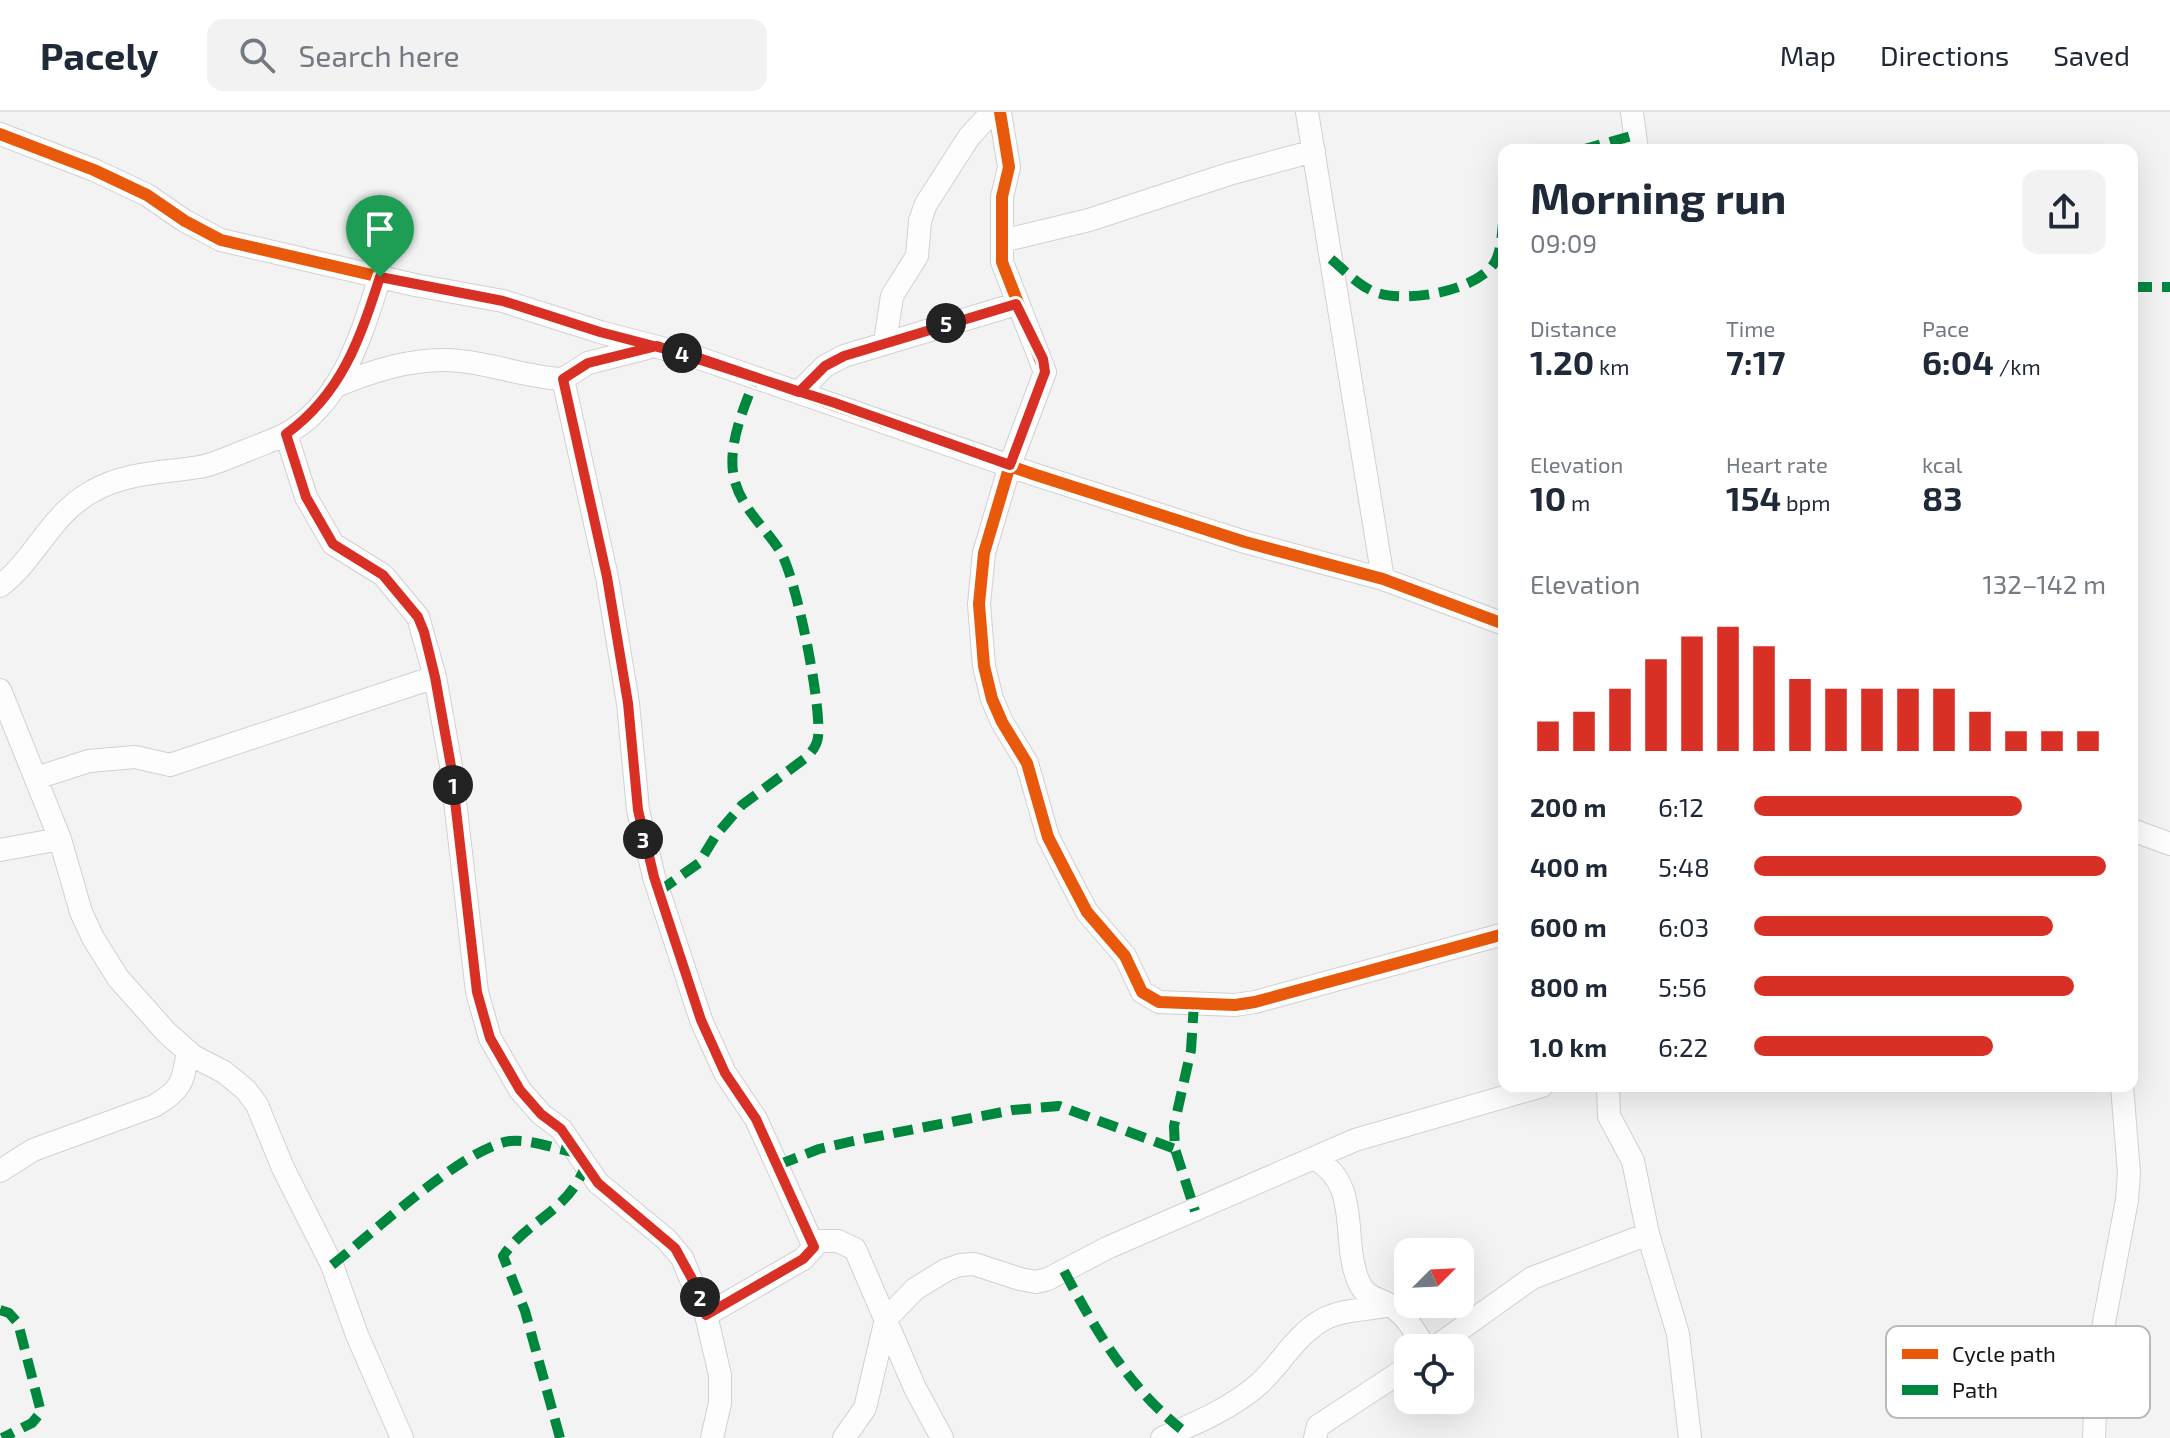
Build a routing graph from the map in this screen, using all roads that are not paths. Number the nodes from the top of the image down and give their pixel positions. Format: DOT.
graph roads {
  1 [pos="992,112"];
  2 [pos="1000,112"];
  3 [pos="1307,112"];
  4 [pos="1632,112"];
  5 [pos="0,134"];
  6 [pos="1636,144"];
  7 [pos="1314,151"];
  8 [pos="1002,241"];
  9 [pos="380,277"];
  10 [pos="1016,304"];
  11 [pos="885,342"];
  12 [pos="657,346"];
  13 [pos="563,379"];
  14 [pos="332,387"];
  15 [pos="799,392"];
  16 [pos="286,434"];
  17 [pos="1010,465"];
  18 [pos="1383,579"];
  19 [pos="0,586"];
  20 [pos="1498,622"];
  21 [pos="435,677"];
  22 [pos="0,690"];
  23 [pos="36,778"];
  24 [pos="2138,832"];
  25 [pos="60,839"];
  26 [pos="2170,844"];
  27 [pos="0,850"];
  28 [pos="1498,936"];
  29 [pos="188,1051"];
  30 [pos="1521,1092"];
  31 [pos="1613,1092"];
  32 [pos="2122,1092"];
  33 [pos="1314,1158"];
  34 [pos="0,1171"];
  35 [pos="1648,1234"];
  36 [pos="813,1241"];
  37 [pos="1390,1305"];
  38 [pos="706,1315"];
  39 [pos="886,1319"];
  40 [pos="2103,1326"];
  41 [pos="1416,1334"];
  42 [pos="1454,1334"];
  43 [pos="1394,1376"];
  44 [pos="2095,1418"];
  45 [pos="402,1438"];
  46 [pos="712,1438"];
  47 [pos="844,1438"];
  48 [pos="942,1438"];
  49 [pos="1162,1438"];
  50 [pos="1315,1438"];
  51 [pos="1690,1438"];
  52 [pos="2094,1438"];
  1 -- 11 [label="street"];
  2 -- 8 [label="street"];
  3 -- 7 [label="street"];
  4 -- 6 [label="street"];
  5 -- 9 [label="street"];
  7 -- 8 [label="street"];
  7 -- 18 [label="street"];
  8 -- 10 [label="street"];
  9 -- 12 [label="street"];
  9 -- 14 [label="street"];
  10 -- 11 [label="street"];
  10 -- 17 [label="street"];
  11 -- 15 [label="street"];
  12 -- 13 [label="street"];
  12 -- 15 [label="street"];
  13 -- 14 [label="street"];
  13 -- 36 [label="street"];
  14 -- 16 [label="street"];
  15 -- 17 [label="street"];
  16 -- 19 [label="street"];
  16 -- 21 [label="street"];
  17 -- 18 [label="street"];
  17 -- 28 [label="street"];
  18 -- 20 [label="street"];
  21 -- 23 [label="street"];
  21 -- 38 [label="street"];
  22 -- 23 [label="street"];
  23 -- 25 [label="street"];
  24 -- 26 [label="street"];
  25 -- 27 [label="street"];
  25 -- 29 [label="street"];
  29 -- 34 [label="street"];
  29 -- 45 [label="street"];
  30 -- 33 [label="street"];
  31 -- 35 [label="street"];
  32 -- 40 [label="street"];
  33 -- 37 [label="street"];
  33 -- 39 [label="street"];
  35 -- 42 [label="street"];
  35 -- 51 [label="street"];
  36 -- 38 [label="street"];
  36 -- 39 [label="street"];
  37 -- 41 [label="street"];
  37 -- 49 [label="street"];
  38 -- 46 [label="street"];
  39 -- 47 [label="street"];
  39 -- 48 [label="street"];
  43 -- 50 [label="street"];
  44 -- 52 [label="street"];
}
